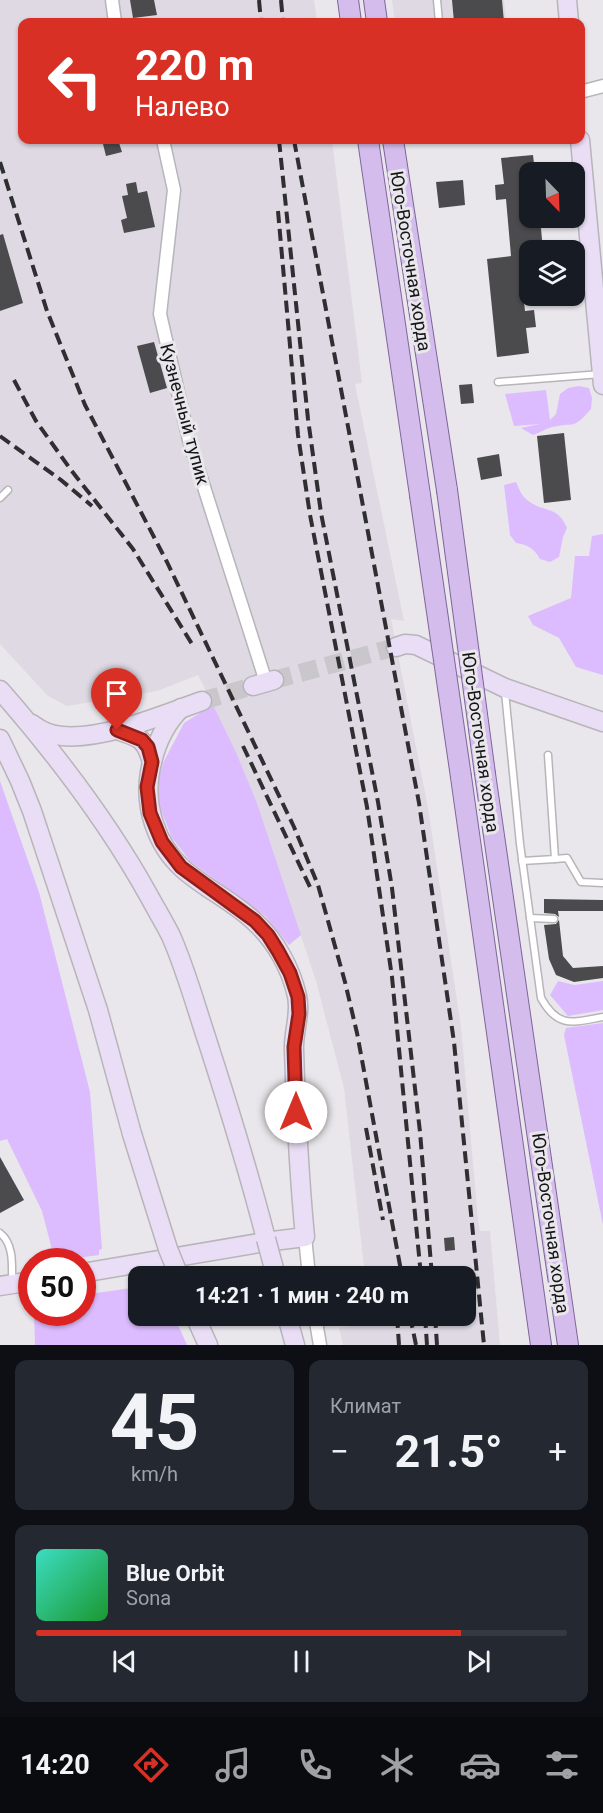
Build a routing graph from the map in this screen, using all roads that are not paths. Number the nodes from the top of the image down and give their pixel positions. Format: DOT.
graph roads {
  1 [pos="112,0"];
  2 [pos="348,0"];
  3 [pos="374,0"];
  4 [pos="437,0"];
  5 [pos="567,0"];
  6 [pos="114,18"];
  7 [pos="350,18"];
  8 [pos="376,18"];
  9 [pos="439,18"];
  10 [pos="569,18"];
  11 [pos="603,86"];
  12 [pos="585,91"];
  13 [pos="164,144"];
  14 [pos="369,144"];
  15 [pos="394,144"];
  16 [pos="580,144"];
  17 [pos="603,378"];
  18 [pos="498,382"];
  19 [pos="8,490"];
  20 [pos="0,498"];
  21 [pos="396,646"];
  22 [pos="264,682"];
  23 [pos="505,688"];
  24 [pos="0,690"];
  25 [pos="202,701"];
  26 [pos="181,708"];
  27 [pos="22,716"];
  28 [pos="603,722"];
  29 [pos="117,730"];
  30 [pos="0,739"];
  31 [pos="548,755"];
  32 [pos="152,762"];
  33 [pos="555,859"];
  34 [pos="522,861"];
  35 [pos="603,883"];
  36 [pos="530,918"];
  37 [pos="554,919"];
  38 [pos="603,1017"];
  39 [pos="299,1173"];
  40 [pos="0,1233"];
  41 [pos="305,1237"];
  42 [pos="265,1242"];
  43 [pos="175,1266"];
  44 [pos="273,1266"];
  45 [pos="308,1266"];
  46 [pos="96,1271"];
  47 [pos="6,1284"];
  48 [pos="199,1326"];
  49 [pos="290,1326"];
  50 [pos="316,1326"];
  51 [pos="319,1343"];
  52 [pos="208,1345"];
  53 [pos="295,1345"];
  54 [pos="541,1345"];
  55 [pos="568,1345"];
  1 -- 6 [label="street"];
  2 -- 7 [label="main road"];
  3 -- 8 [label="main road"];
  4 -- 9 [label="lane"];
  5 -- 10 [label="main road"];
  11 -- 12 [label="street"];
  13 -- 22 [label="street, Кузнечный тупик"];
  14 -- 54 [label="main road, Юго-Восточная хорда, bridge"];
  15 -- 55 [label="main road, Юго-Восточная хорда, bridge"];
  16 -- 17 [label="main road"];
  17 -- 18 [label="lane"];
  19 -- 20 [label="lane"];
  21 -- 23 [label="main road"];
  23 -- 28 [label="main road"];
  23 -- 34 [label="lane"];
  24 -- 27 [label="main road"];
  25 -- 26 [label="main road"];
  26 -- 29 [label="main road"];
  26 -- 32 [label="main road"];
  27 -- 29 [label="main road"];
  27 -- 44 [label="main road, bridge"];
  29 -- 32 [label="main road"];
  30 -- 43 [label="main road, bridge"];
  31 -- 33 [label="lane"];
  32 -- 39 [label="main road"];
  33 -- 34 [label="lane"];
  33 -- 35 [label="lane"];
  34 -- 36 [label="lane"];
  36 -- 37 [label="lane"];
  36 -- 38 [label="lane"];
  39 -- 41 [label="main road"];
  39 -- 42 [label="main road"];
  40 -- 47 [label="lane"];
  41 -- 42 [label="main road"];
  41 -- 45 [label="street"];
  42 -- 46 [label="main road"];
  48 -- 52 [label="main road"];
  49 -- 53 [label="main road"];
  50 -- 51 [label="street"];
}
